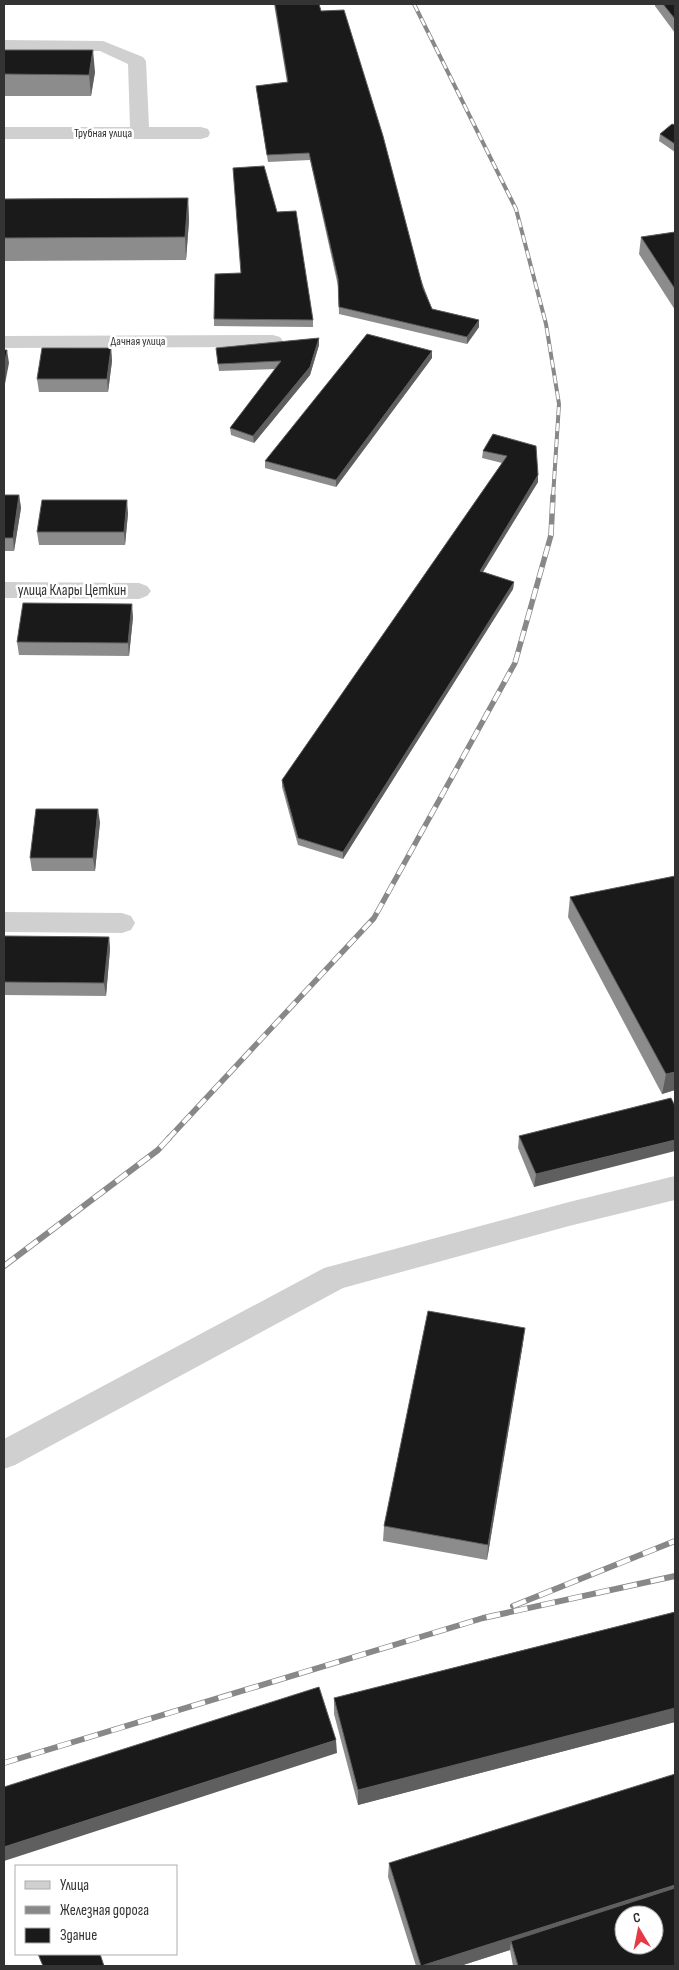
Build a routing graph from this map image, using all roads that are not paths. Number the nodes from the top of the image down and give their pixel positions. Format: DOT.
graph roads {
  1 [pos="4,45"];
  2 [pos="4,133"];
  3 [pos="140,133"];
  4 [pos="202,133"];
  5 [pos="272,341"];
  6 [pos="4,342"];
  7 [pos="4,590"];
  8 [pos="139,591"];
  9 [pos="4,922"];
  10 [pos="122,923"];
  11 [pos="675,1188"];
  12 [pos="4,1455"];
  1 -- 3 [label="street"];
  2 -- 3 [label="street, Трубная улица"];
  3 -- 4 [label="street, Трубная улица"];
  5 -- 6 [label="street, Дачная улица"];
  7 -- 8 [label="street, улица Клары Цеткин"];
  9 -- 10 [label="street"];
  11 -- 12 [label="street"];
}
